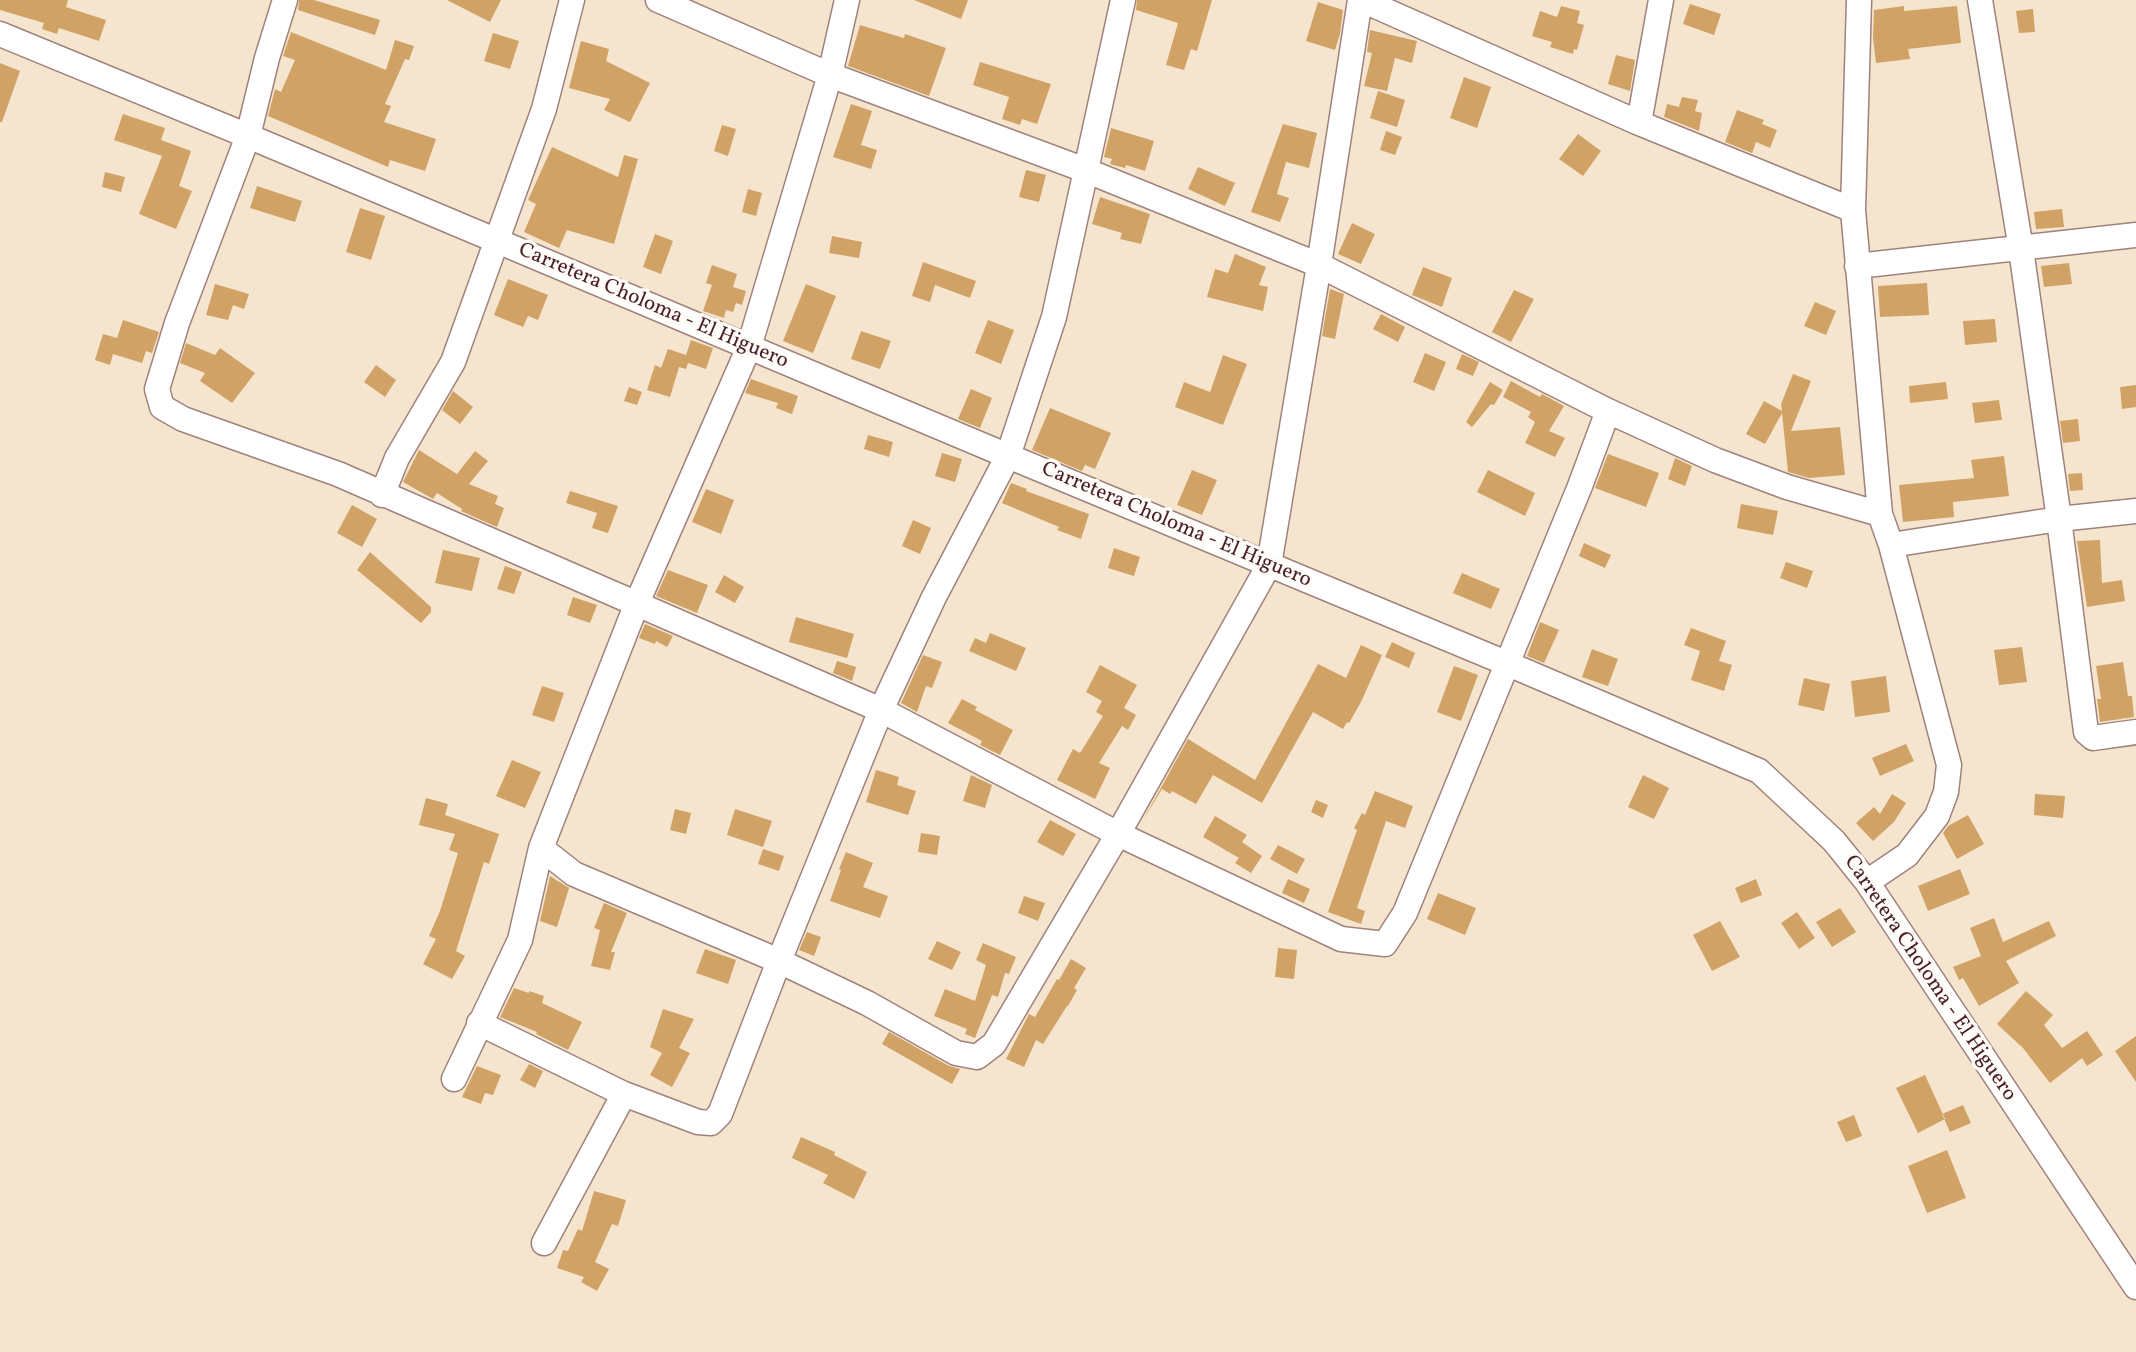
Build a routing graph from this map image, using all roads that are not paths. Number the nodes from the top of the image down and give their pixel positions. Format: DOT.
graph roads {
  1 [pos="285,0"];
  2 [pos="572,0"];
  3 [pos="658,0"];
  4 [pos="847,0"];
  5 [pos="1123,0"];
  6 [pos="1361,0"];
  7 [pos="1661,0"];
  8 [pos="1859,0"];
  9 [pos="1980,0"];
  10 [pos="0,34"];
  11 [pos="830,75"];
  12 [pos="1639,123"];
  13 [pos="248,136"];
  14 [pos="1085,170"];
  15 [pos="1853,210"];
  16 [pos="2136,235"];
  17 [pos="497,241"];
  18 [pos="2021,249"];
  19 [pos="1319,265"];
  20 [pos="1857,266"];
  21 [pos="749,347"];
  22 [pos="1608,411"];
  23 [pos="1008,456"];
  24 [pos="382,495"];
  25 [pos="2136,511"];
  26 [pos="1880,514"];
  27 [pos="2059,519"];
  28 [pos="1891,545"];
  29 [pos="1269,565"];
  30 [pos="637,603"];
  31 [pos="1506,663"];
  32 [pos="881,710"];
  33 [pos="2136,732"];
  34 [pos="1118,834"];
  35 [pos="541,848"];
  36 [pos="1867,882"];
  37 [pos="779,961"];
  38 [pos="480,1023"];
  39 [pos="454,1079"];
  40 [pos="624,1094"];
  41 [pos="544,1243"];
  42 [pos="2136,1287"];
  1 -- 13 [label="street"];
  2 -- 17 [label="street"];
  3 -- 11 [label="street"];
  4 -- 11 [label="street"];
  5 -- 14 [label="street"];
  6 -- 12 [label="street"];
  6 -- 19 [label="street"];
  7 -- 12 [label="street"];
  8 -- 15 [label="street"];
  9 -- 18 [label="street"];
  10 -- 13 [label="street, Carretera Choloma - El Higuero"];
  11 -- 14 [label="street"];
  11 -- 21 [label="street"];
  12 -- 15 [label="street"];
  13 -- 17 [label="street, Carretera Choloma - El Higuero"];
  13 -- 24 [label="street"];
  14 -- 19 [label="street"];
  14 -- 23 [label="street"];
  15 -- 20 [label="street"];
  16 -- 18 [label="street"];
  17 -- 21 [label="street, Carretera Choloma - El Higuero"];
  17 -- 24 [label="street"];
  18 -- 20 [label="street"];
  18 -- 27 [label="street"];
  19 -- 22 [label="street"];
  19 -- 29 [label="street"];
  20 -- 26 [label="street"];
  21 -- 23 [label="street, Carretera Choloma - El Higuero"];
  21 -- 30 [label="street"];
  22 -- 26 [label="street"];
  22 -- 31 [label="street"];
  23 -- 29 [label="street, Carretera Choloma - El Higuero"];
  23 -- 32 [label="street"];
  24 -- 30 [label="street"];
  25 -- 27 [label="street"];
  26 -- 28 [label="street"];
  27 -- 28 [label="street"];
  27 -- 33 [label="street"];
  28 -- 36 [label="street"];
  29 -- 31 [label="street, Carretera Choloma - El Higuero"];
  29 -- 34 [label="street"];
  30 -- 32 [label="street"];
  30 -- 35 [label="street"];
  31 -- 34 [label="street"];
  31 -- 36 [label="street, Carretera Choloma - El Higuero"];
  32 -- 34 [label="street"];
  32 -- 37 [label="street"];
  34 -- 37 [label="street"];
  35 -- 37 [label="street"];
  35 -- 38 [label="street"];
  36 -- 42 [label="street, Carretera Choloma - El Higuero"];
  37 -- 40 [label="street"];
  38 -- 39 [label="street"];
  38 -- 40 [label="street"];
  40 -- 41 [label="street"];
}
